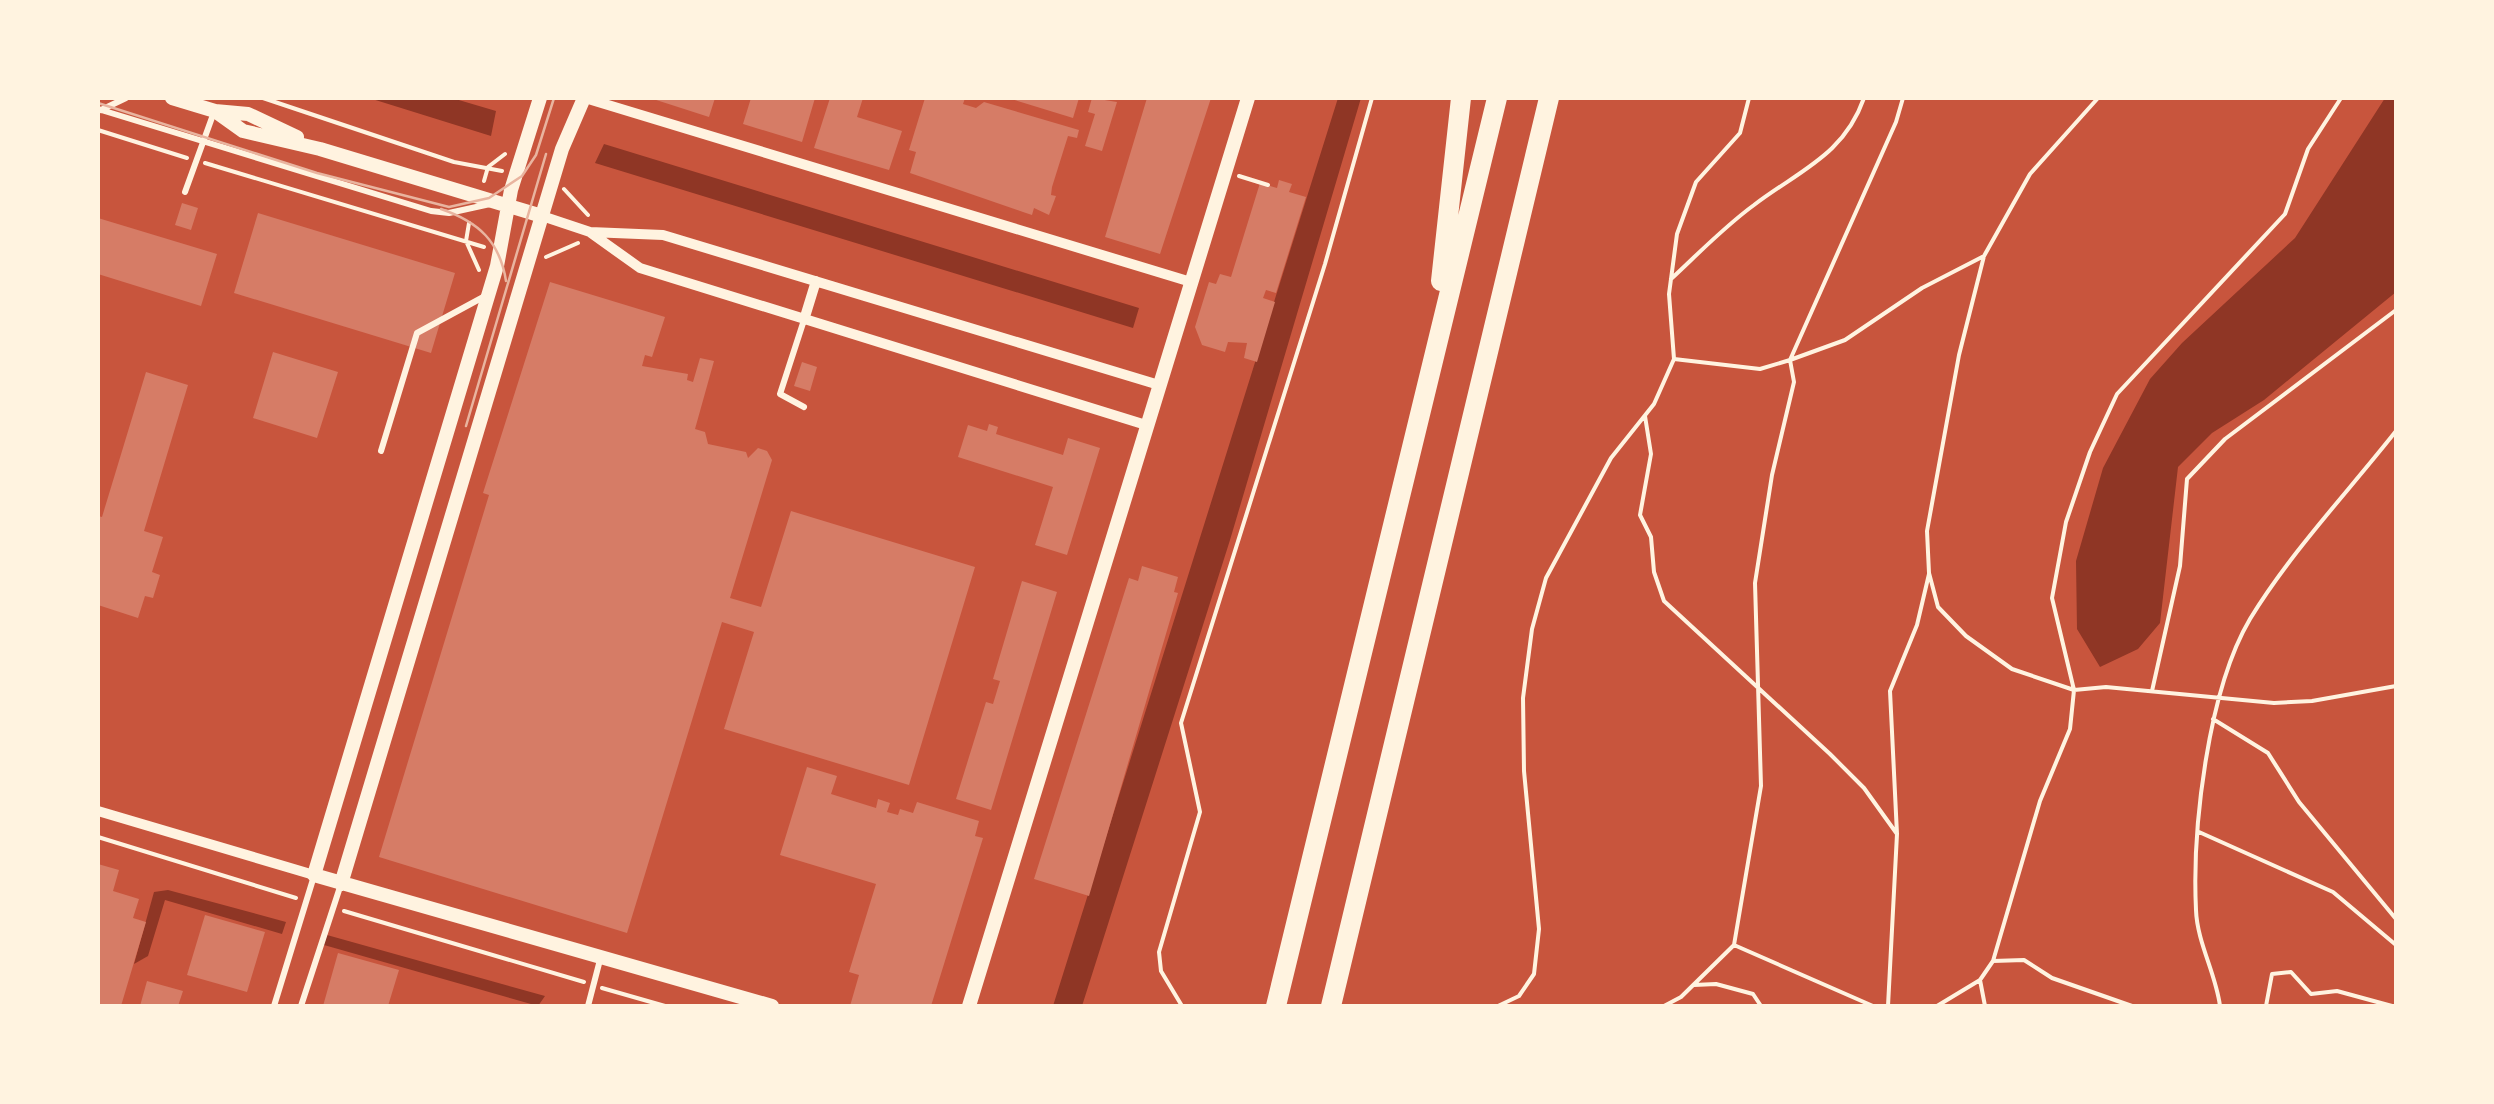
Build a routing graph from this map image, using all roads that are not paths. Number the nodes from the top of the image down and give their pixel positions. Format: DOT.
graph roads {
  1 [pos="126,98"];
  2 [pos="172,98"];
  3 [pos="540,98"];
  4 [pos="585,98"];
  5 [pos="1248,98"];
  6 [pos="1461,98"];
  7 [pos="1497,98"];
  8 [pos="1549,99"];
  9 [pos="217,104"];
  10 [pos="99,109"];
  11 [pos="202,142"];
  12 [pos="185,192"];
  13 [pos="502,202"];
  14 [pos="542,216"];
  15 [pos="590,232"];
  16 [pos="816,281"];
  17 [pos="1190,282"];
  18 [pos="488,295"];
  19 [pos="804,320"];
  20 [pos="1435,348"];
  21 [pos="1159,384"];
  22 [pos="804,407"];
  23 [pos="1146,425"];
  24 [pos="381,451"];
  25 [pos="98,811"];
  26 [pos="314,875"];
  27 [pos="341,884"];
  28 [pos="601,954"];
  29 [pos="274,1006"];
  30 [pos="300,1006"];
  31 [pos="588,1006"];
  32 [pos="772,1006"];
  33 [pos="968,1006"];
  34 [pos="1276,1006"];
  35 [pos="1330,1006"];
  1 -- 10 [label="lane"];
  2 -- 9 [label="street"];
  3 -- 13 [label="street"];
  4 -- 14 [label="street"];
  4 -- 17 [label="street"];
  5 -- 17 [label="street"];
  6 -- 20 [label="highway"];
  7 -- 20 [label="highway"];
  8 -- 35 [label="highway"];
  9 -- 11 [label="lane"];
  9 -- 13 [label="street"];
  10 -- 11 [label="lane"];
  11 -- 12 [label="lane"];
  11 -- 13 [label="lane"];
  13 -- 14 [label="street"];
  13 -- 18 [label="street"];
  14 -- 15 [label="street"];
  14 -- 27 [label="street"];
  15 -- 16 [label="street"];
  15 -- 19 [label="street"];
  16 -- 19 [label="street"];
  16 -- 21 [label="street"];
  17 -- 21 [label="street"];
  18 -- 24 [label="lane"];
  18 -- 26 [label="street"];
  19 -- 22 [label="lane"];
  19 -- 23 [label="street"];
  20 -- 34 [label="highway"];
  21 -- 23 [label="street"];
  23 -- 33 [label="street"];
  25 -- 26 [label="street"];
  26 -- 27 [label="street"];
  26 -- 29 [label="lane"];
  27 -- 28 [label="street"];
  27 -- 30 [label="lane"];
  28 -- 31 [label="lane"];
  28 -- 32 [label="street"];
}
